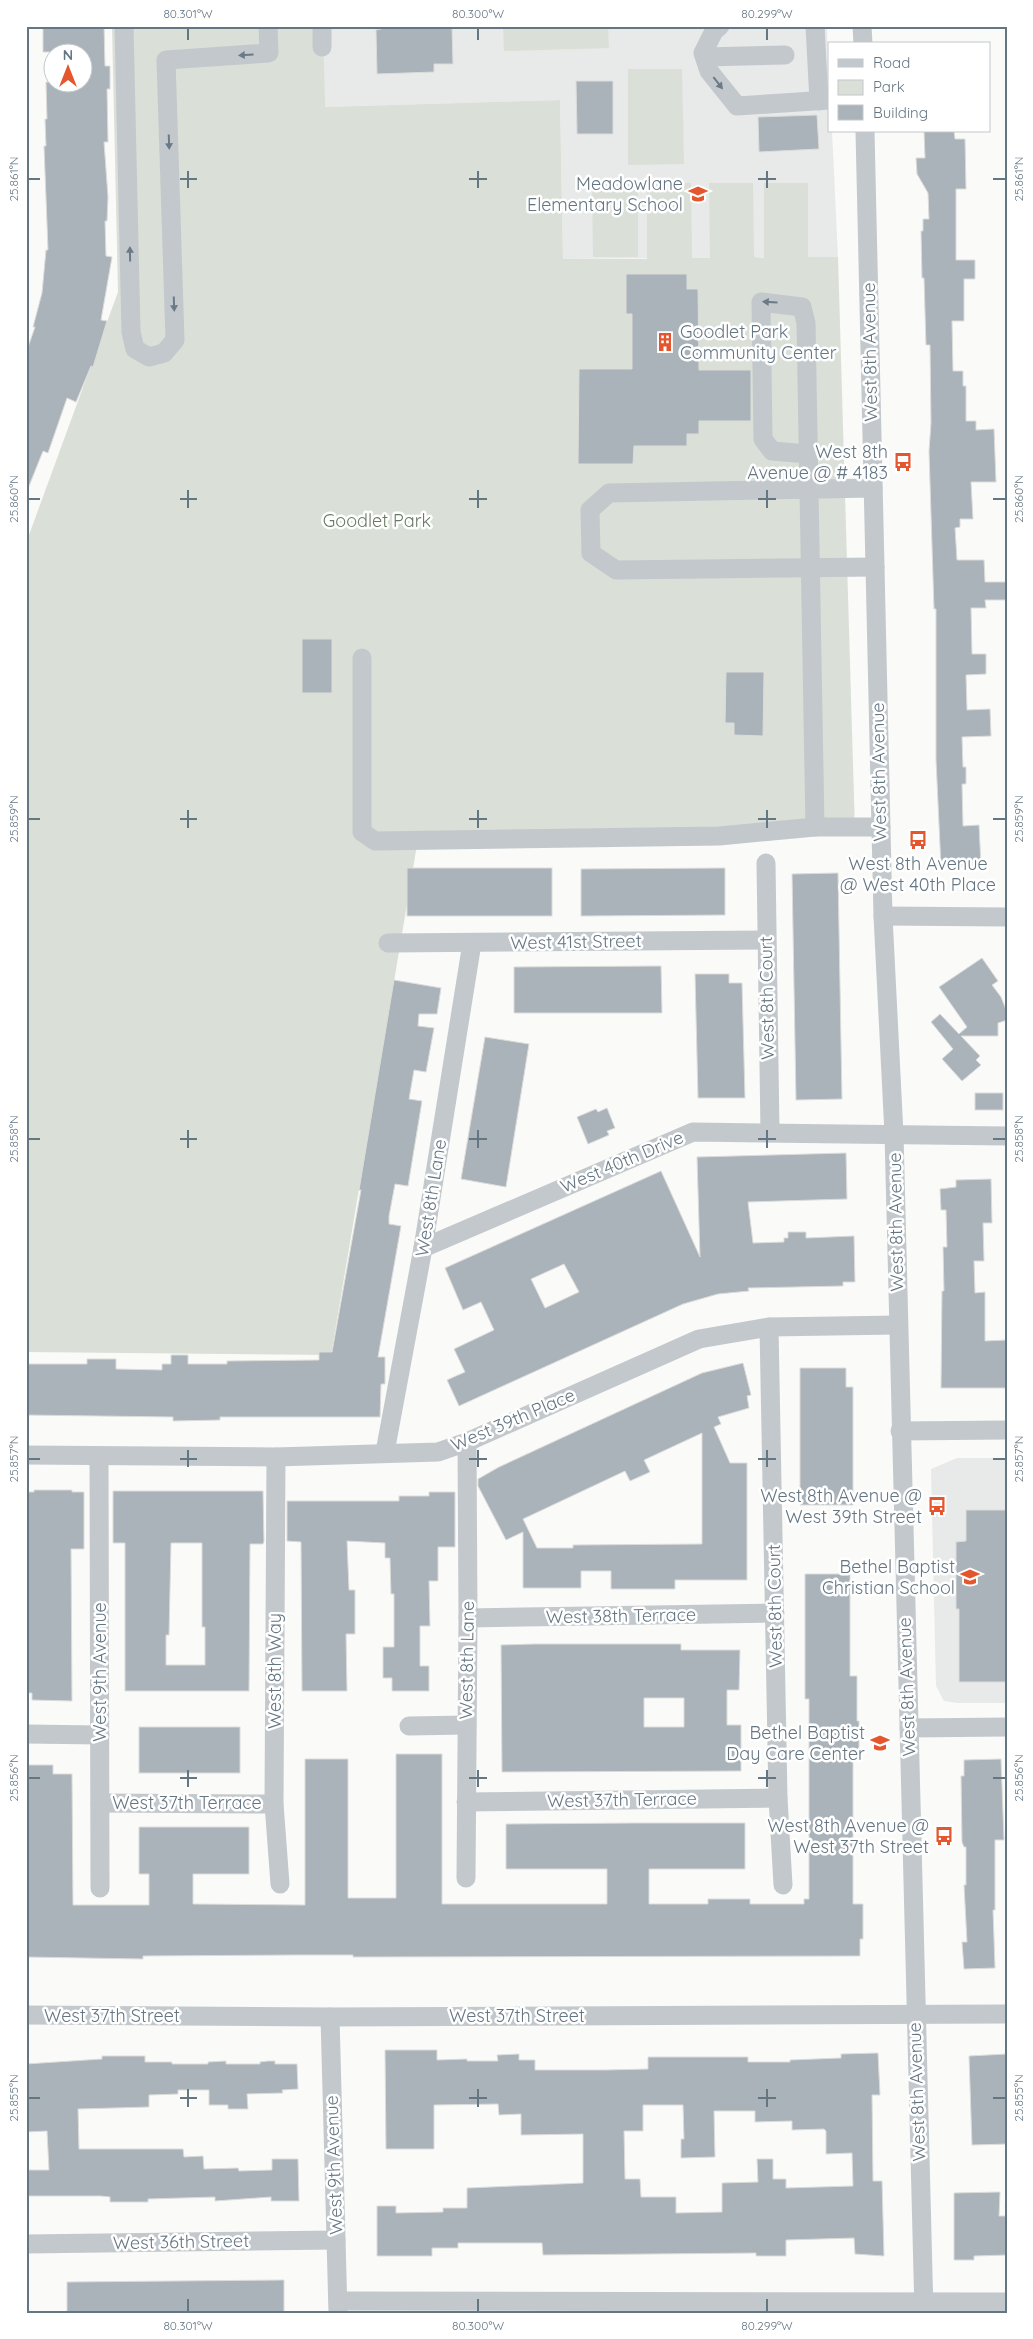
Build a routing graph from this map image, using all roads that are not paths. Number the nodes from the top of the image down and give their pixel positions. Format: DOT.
graph roads {
  1 [pos="124,26"];
  2 [pos="268,26"];
  3 [pos="322,26"];
  4 [pos="720,26"];
  5 [pos="815,26"];
  6 [pos="862,26"];
  7 [pos="863,42"];
  8 [pos="322,47"];
  9 [pos="785,55"];
  10 [pos="705,57"];
  11 [pos="824,100"];
  12 [pos="865,132"];
  13 [pos="808,454"];
  14 [pos="873,488"];
  15 [pos="809,489"];
  16 [pos="875,567"];
  17 [pos="810,568"];
  18 [pos="362,658"];
  19 [pos="815,827"];
  20 [pos="880,827"];
  21 [pos="766,863"];
  22 [pos="882,916"];
  23 [pos="1007,916"];
  24 [pos="765,940"];
  25 [pos="388,943"];
  26 [pos="472,943"];
  27 [pos="770,1132"];
  28 [pos="894,1134"];
  29 [pos="1007,1136"];
  30 [pos="422,1248"];
  31 [pos="898,1324"];
  32 [pos="769,1327"];
  33 [pos="1007,1430"];
  34 [pos="900,1431"];
  35 [pos="467,1442"];
  36 [pos="385,1452"];
  37 [pos="26,1455"];
  38 [pos="99,1456"];
  39 [pos="276,1457"];
  40 [pos="775,1613"];
  41 [pos="468,1618"];
  42 [pos="467,1724"];
  43 [pos="409,1726"];
  44 [pos="1007,1727"];
  45 [pos="909,1728"];
  46 [pos="26,1734"];
  47 [pos="100,1735"];
  48 [pos="778,1798"];
  49 [pos="466,1802"];
  50 [pos="100,1803"];
  51 [pos="274,1804"];
  52 [pos="466,1878"];
  53 [pos="280,1884"];
  54 [pos="783,1885"];
  55 [pos="100,1888"];
  56 [pos="1007,2014"];
  57 [pos="26,2015"];
  58 [pos="915,2015"];
  59 [pos="330,2017"];
  60 [pos="336,2240"];
  61 [pos="26,2244"];
  62 [pos="1007,2302"];
  63 [pos="338,2307"];
  64 [pos="924,2307"];
  2 -- 1 [label="street, one-way"];
  3 -- 8 [label="street"];
  4 -- 10 [label="street"];
  5 -- 11 [label="street"];
  6 -- 7 [label="street"];
  9 -- 10 [label="street"];
  10 -- 11 [label="street, one-way"];
  12 -- 14 [label="street, West 8th Avenue"];
  13 -- 13 [label="street, one-way"];
  13 -- 15 [label="street"];
  14 -- 15 [label="street"];
  14 -- 16 [label="street, West 8th Avenue"];
  15 -- 17 [label="street"];
  15 -- 17 [label="street"];
  16 -- 17 [label="street"];
  16 -- 20 [label="street, West 8th Avenue"];
  17 -- 19 [label="street"];
  18 -- 19 [label="street"];
  19 -- 20 [label="street"];
  20 -- 22 [label="street, West 8th Avenue"];
  21 -- 24 [label="street, West 8th Court"];
  22 -- 23 [label="street"];
  22 -- 28 [label="street, West 8th Avenue"];
  24 -- 26 [label="street, West 41st Street"];
  24 -- 27 [label="street, West 8th Court"];
  25 -- 26 [label="street, West 41st Street"];
  26 -- 30 [label="street, West 8th Lane"];
  27 -- 28 [label="street, West 40th Drive"];
  27 -- 30 [label="street, West 40th Drive"];
  28 -- 29 [label="street"];
  28 -- 31 [label="street, West 8th Avenue"];
  30 -- 36 [label="street, West 8th Lane"];
  31 -- 32 [label="street, West 39th Place"];
  31 -- 34 [label="street, West 8th Avenue"];
  32 -- 35 [label="street, West 39th Place"];
  32 -- 40 [label="street, West 8th Court"];
  33 -- 34 [label="street"];
  34 -- 45 [label="street, West 8th Avenue"];
  35 -- 36 [label="street, West 39th Place"];
  35 -- 41 [label="street, West 8th Lane"];
  36 -- 39 [label="street, West 39th Place"];
  37 -- 38 [label="street, West 39th Place"];
  38 -- 39 [label="street, West 39th Place"];
  38 -- 47 [label="street, West 9th Avenue"];
  39 -- 51 [label="street, West 8th Way"];
  40 -- 41 [label="street, West 38th Terrace"];
  40 -- 48 [label="street, West 8th Court"];
  41 -- 42 [label="street, West 8th Lane"];
  42 -- 43 [label="street"];
  42 -- 49 [label="street, West 8th Lane"];
  44 -- 45 [label="street"];
  45 -- 58 [label="street, West 8th Avenue"];
  46 -- 47 [label="street"];
  47 -- 50 [label="street, West 9th Avenue"];
  48 -- 49 [label="street, West 37th Terrace"];
  48 -- 54 [label="street, West 8th Court"];
  49 -- 52 [label="street, West 8th Lane"];
  50 -- 51 [label="street, West 37th Terrace"];
  50 -- 55 [label="street, West 9th Avenue"];
  51 -- 53 [label="street, West 8th Way"];
  56 -- 58 [label="street, West 37th Street"];
  57 -- 59 [label="street, West 37th Street"];
  58 -- 59 [label="street, West 37th Street"];
  58 -- 64 [label="street, West 8th Avenue"];
  59 -- 60 [label="street, West 9th Avenue"];
  60 -- 61 [label="street, West 36th Street"];
  60 -- 63 [label="street, West 9th Avenue"];
  62 -- 64 [label="street"];
  63 -- 64 [label="street"];
}
